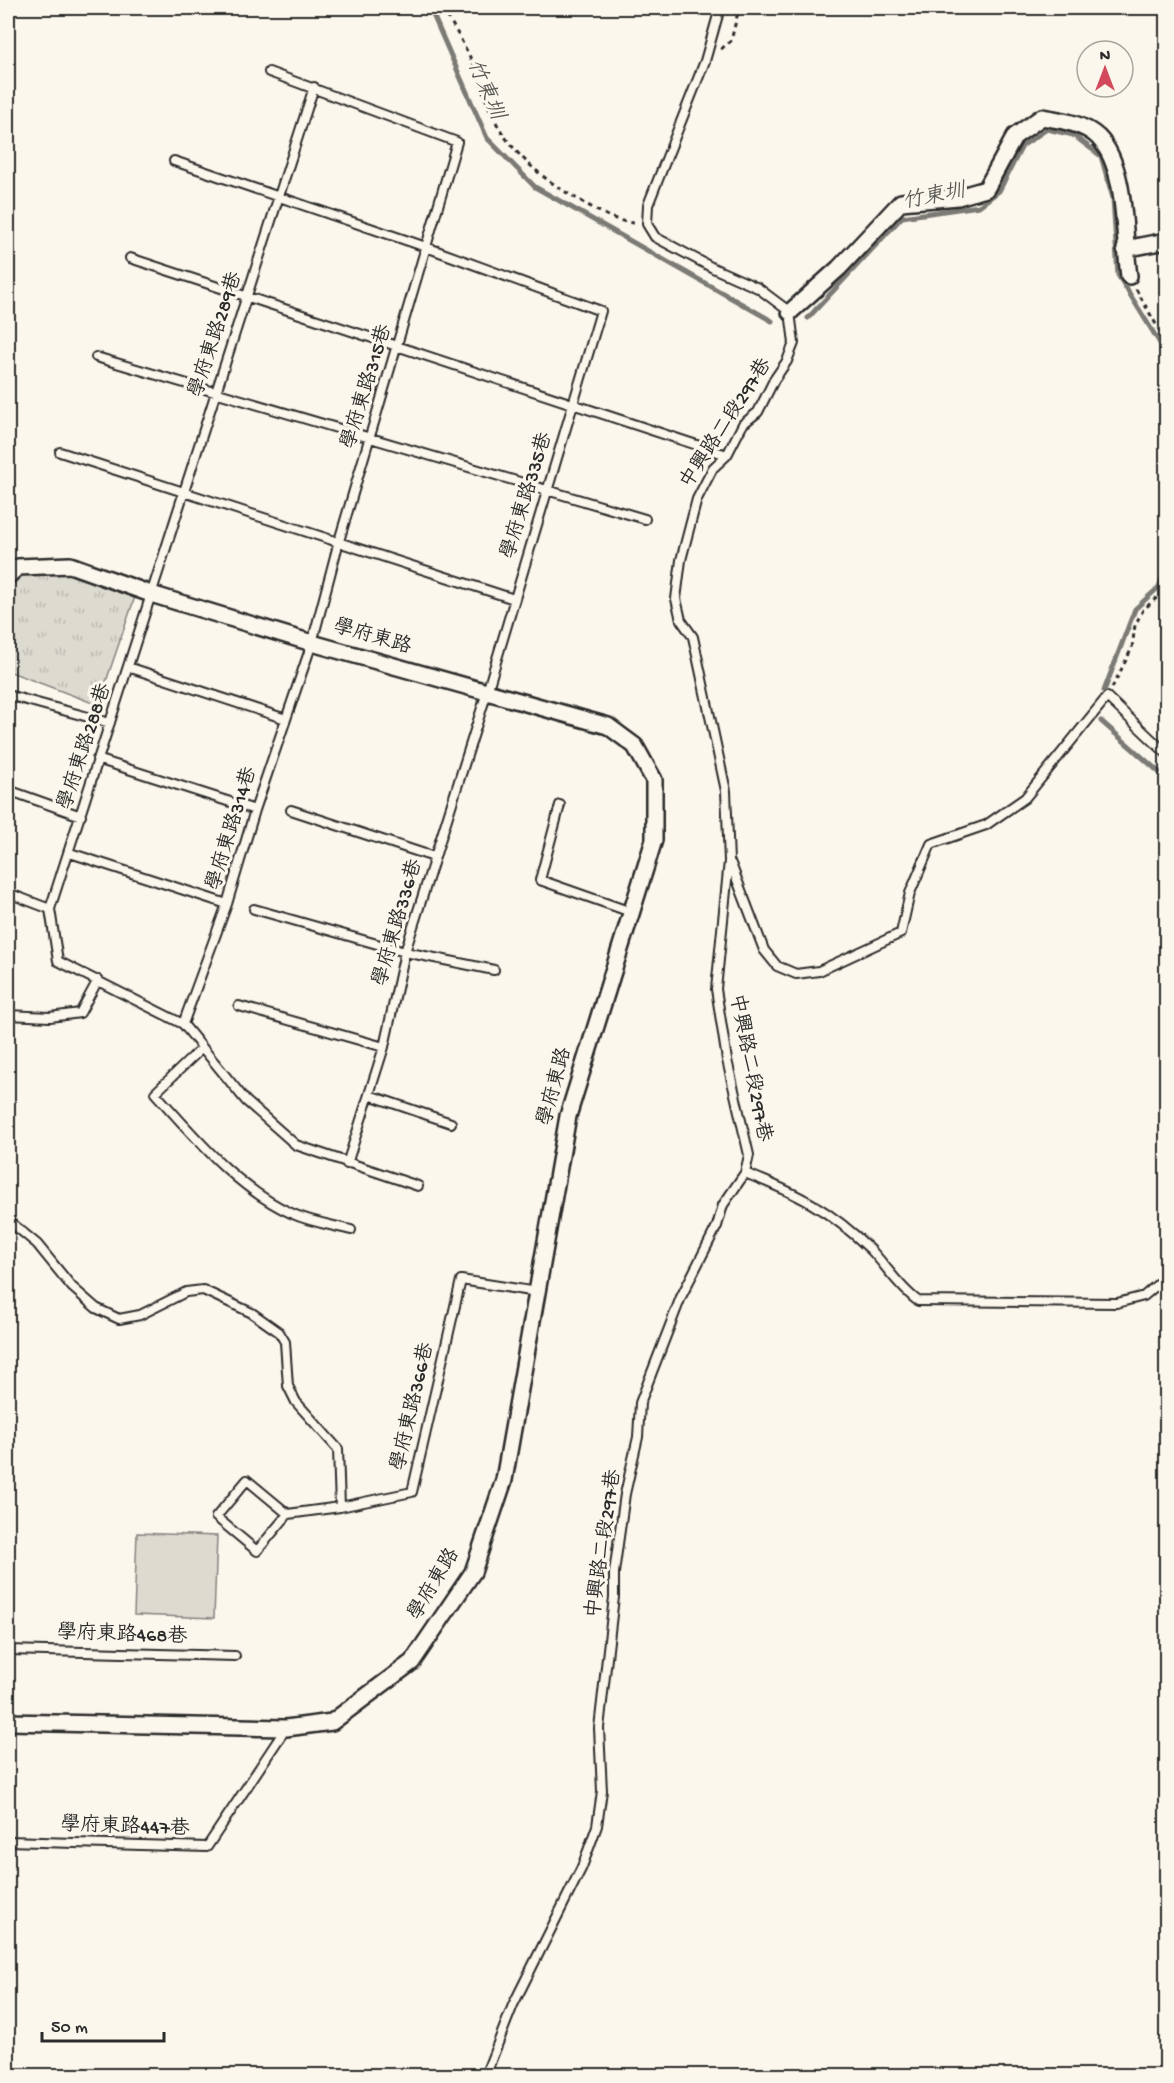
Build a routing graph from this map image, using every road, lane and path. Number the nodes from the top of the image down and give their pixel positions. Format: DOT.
graph roads {
  1 [pos="442,8"];
  2 [pos="720,8"];
  3 [pos="739,8"];
  4 [pos="705,61"];
  5 [pos="269,72"];
  6 [pos="314,87"];
  7 [pos="174,161"];
  8 [pos="278,197"];
  9 [pos="647,224"];
  10 [pos="1167,241"];
  11 [pos="426,247"];
  12 [pos="1125,249"];
  13 [pos="130,258"];
  14 [pos="1129,276"];
  15 [pos="247,297"];
  16 [pos="790,312"];
  17 [pos="1167,342"];
  18 [pos="397,346"];
  19 [pos="96,357"];
  20 [pos="216,392"];
  21 [pos="573,405"];
  22 [pos="370,437"];
  23 [pos="60,452"];
  24 [pos="727,455"];
  25 [pos="547,489"];
  26 [pos="185,491"];
  27 [pos="645,519"];
  28 [pos="339,541"];
  29 [pos="8,576"];
  30 [pos="1167,584"];
  31 [pos="151,594"];
  32 [pos="514,599"];
  33 [pos="312,643"];
  34 [pos="128,667"];
  35 [pos="487,692"];
  36 [pos="8,695"];
  37 [pos="1107,697"];
  38 [pos="286,719"];
  39 [pos="110,723"];
  40 [pos="1163,745"];
  41 [pos="1167,753"];
  42 [pos="97,759"];
  43 [pos="8,790"];
  44 [pos="560,805"];
  45 [pos="255,810"];
  46 [pos="291,810"];
  47 [pos="81,816"];
  48 [pos="70,853"];
  49 [pos="434,857"];
  50 [pos="729,861"];
  51 [pos="8,893"];
  52 [pos="227,904"];
  53 [pos="50,909"];
  54 [pos="254,909"];
  55 [pos="631,912"];
  56 [pos="405,952"];
  57 [pos="494,970"];
  58 [pos="98,980"];
  59 [pos="239,1006"];
  60 [pos="8,1015"];
  61 [pos="183,1024"];
  62 [pos="384,1047"];
  63 [pos="202,1048"];
  64 [pos="369,1095"];
  65 [pos="452,1123"];
  66 [pos="347,1164"];
  67 [pos="745,1173"];
  68 [pos="418,1186"];
  69 [pos="8,1220"];
  70 [pos="351,1230"];
  71 [pos="1167,1277"];
  72 [pos="537,1292"];
  73 [pos="340,1507"];
  74 [pos="288,1514"];
  75 [pos="8,1650"];
  76 [pos="235,1656"];
  77 [pos="8,1722"];
  78 [pos="286,1728"];
  79 [pos="8,1841"];
  80 [pos="485,2076"];
  1 -- 9 [label="path"];
  2 -- 4 [label="lane"];
  3 -- 4 [label="path"];
  4 -- 9 [label="lane"];
  5 -- 6 [label="lane"];
  6 -- 8 [label="lane, 學府東路289巷"];
  6 -- 11 [label="lane, 學府東路315巷"];
  7 -- 8 [label="lane"];
  8 -- 11 [label="lane"];
  8 -- 15 [label="lane, 學府東路289巷"];
  9 -- 16 [label="lane"];
  10 -- 12 [label="street"];
  11 -- 18 [label="lane, 學府東路315巷"];
  11 -- 21 [label="lane, 學府東路335巷"];
  12 -- 14 [label="street"];
  12 -- 16 [label="street"];
  13 -- 15 [label="lane"];
  14 -- 17 [label="path"];
  15 -- 18 [label="lane"];
  15 -- 20 [label="lane, 學府東路289巷"];
  16 -- 24 [label="lane, 中興路二段297巷"];
  18 -- 21 [label="lane"];
  18 -- 22 [label="lane, 學府東路315巷"];
  19 -- 20 [label="lane"];
  20 -- 22 [label="lane"];
  20 -- 26 [label="lane, 學府東路289巷"];
  21 -- 24 [label="lane"];
  21 -- 25 [label="lane, 學府東路335巷"];
  22 -- 25 [label="lane"];
  22 -- 28 [label="lane, 學府東路315巷"];
  23 -- 26 [label="lane"];
  24 -- 50 [label="lane, 中興路二段297巷"];
  25 -- 27 [label="lane"];
  25 -- 32 [label="lane, 學府東路335巷"];
  26 -- 28 [label="lane"];
  26 -- 31 [label="lane, 學府東路289巷"];
  28 -- 32 [label="lane"];
  28 -- 33 [label="lane, 學府東路315巷"];
  29 -- 31 [label="street, 學府東路"];
  30 -- 37 [label="path"];
  31 -- 33 [label="street, 學府東路"];
  31 -- 34 [label="lane, 學府東路288巷"];
  32 -- 35 [label="lane, 學府東路335巷"];
  33 -- 35 [label="street, 學府東路"];
  33 -- 38 [label="lane, 學府東路314巷"];
  34 -- 38 [label="lane"];
  34 -- 39 [label="lane, 學府東路288巷"];
  35 -- 49 [label="lane, 學府東路336巷"];
  35 -- 55 [label="street, 學府東路"];
  36 -- 39 [label="lane"];
  37 -- 40 [label="lane"];
  37 -- 50 [label="lane"];
  38 -- 45 [label="lane, 學府東路314巷"];
  39 -- 42 [label="lane, 學府東路288巷"];
  40 -- 41 [label="lane"];
  42 -- 45 [label="lane"];
  42 -- 47 [label="lane, 學府東路288巷"];
  43 -- 47 [label="lane"];
  44 -- 55 [label="lane"];
  45 -- 52 [label="lane, 學府東路314巷"];
  46 -- 49 [label="lane"];
  47 -- 48 [label="lane, 學府東路288巷"];
  48 -- 52 [label="lane"];
  48 -- 53 [label="lane, 學府東路288巷"];
  49 -- 56 [label="lane, 學府東路336巷"];
  50 -- 67 [label="lane, 中興路二段297巷"];
  51 -- 53 [label="lane"];
  52 -- 61 [label="lane, 學府東路314巷"];
  53 -- 58 [label="lane"];
  54 -- 56 [label="lane"];
  55 -- 72 [label="street, 學府東路"];
  56 -- 57 [label="lane"];
  56 -- 62 [label="lane, 學府東路336巷"];
  58 -- 60 [label="lane"];
  58 -- 61 [label="lane"];
  59 -- 62 [label="lane"];
  61 -- 63 [label="lane"];
  62 -- 64 [label="lane, 學府東路336巷"];
  63 -- 66 [label="lane"];
  63 -- 70 [label="lane"];
  64 -- 65 [label="lane"];
  64 -- 66 [label="lane, 學府東路336巷"];
  66 -- 68 [label="lane"];
  67 -- 71 [label="lane"];
  67 -- 80 [label="lane, 中興路二段297巷"];
  69 -- 73 [label="lane"];
  72 -- 73 [label="lane, 學府東路366巷"];
  72 -- 78 [label="street, 學府東路"];
  73 -- 74 [label="lane"];
  74 -- 74 [label="lane"];
  75 -- 76 [label="lane, 學府東路468巷"];
  77 -- 78 [label="street, 學府東路"];
  78 -- 79 [label="lane, 學府東路447巷"];
}
